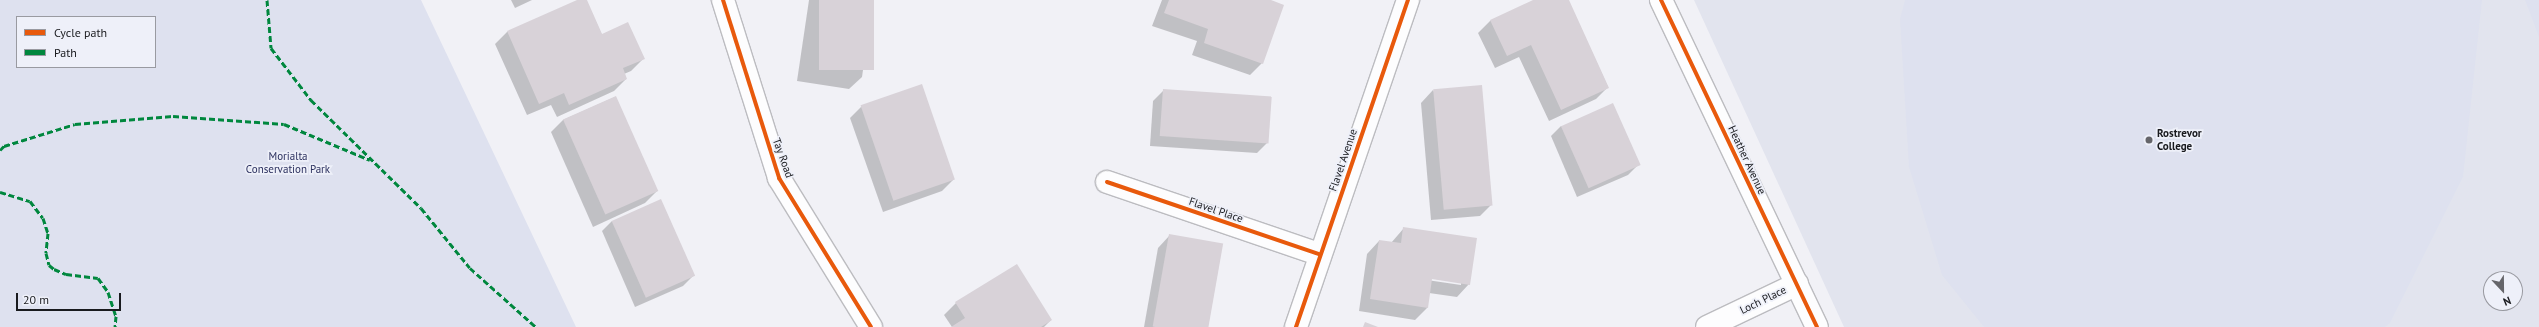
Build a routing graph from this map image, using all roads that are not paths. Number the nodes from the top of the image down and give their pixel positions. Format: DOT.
graph roads {
  1 [pos="723,0"];
  2 [pos="1408,0"];
  3 [pos="1661,0"];
  4 [pos="1107,182"];
  5 [pos="1319,254"];
  6 [pos="1797,284"];
  7 [pos="871,327"];
  8 [pos="1296,327"];
  9 [pos="1708,327"];
  10 [pos="1817,327"];
  1 -- 7 [label="street, Tay Road"];
  2 -- 5 [label="street, Flavel Avenue"];
  3 -- 6 [label="street, Heather Avenue"];
  4 -- 5 [label="street, Flavel Place"];
  5 -- 8 [label="street, Flavel Avenue"];
  6 -- 9 [label="street, Loch Place"];
  6 -- 10 [label="street, Heather Avenue"];
}
